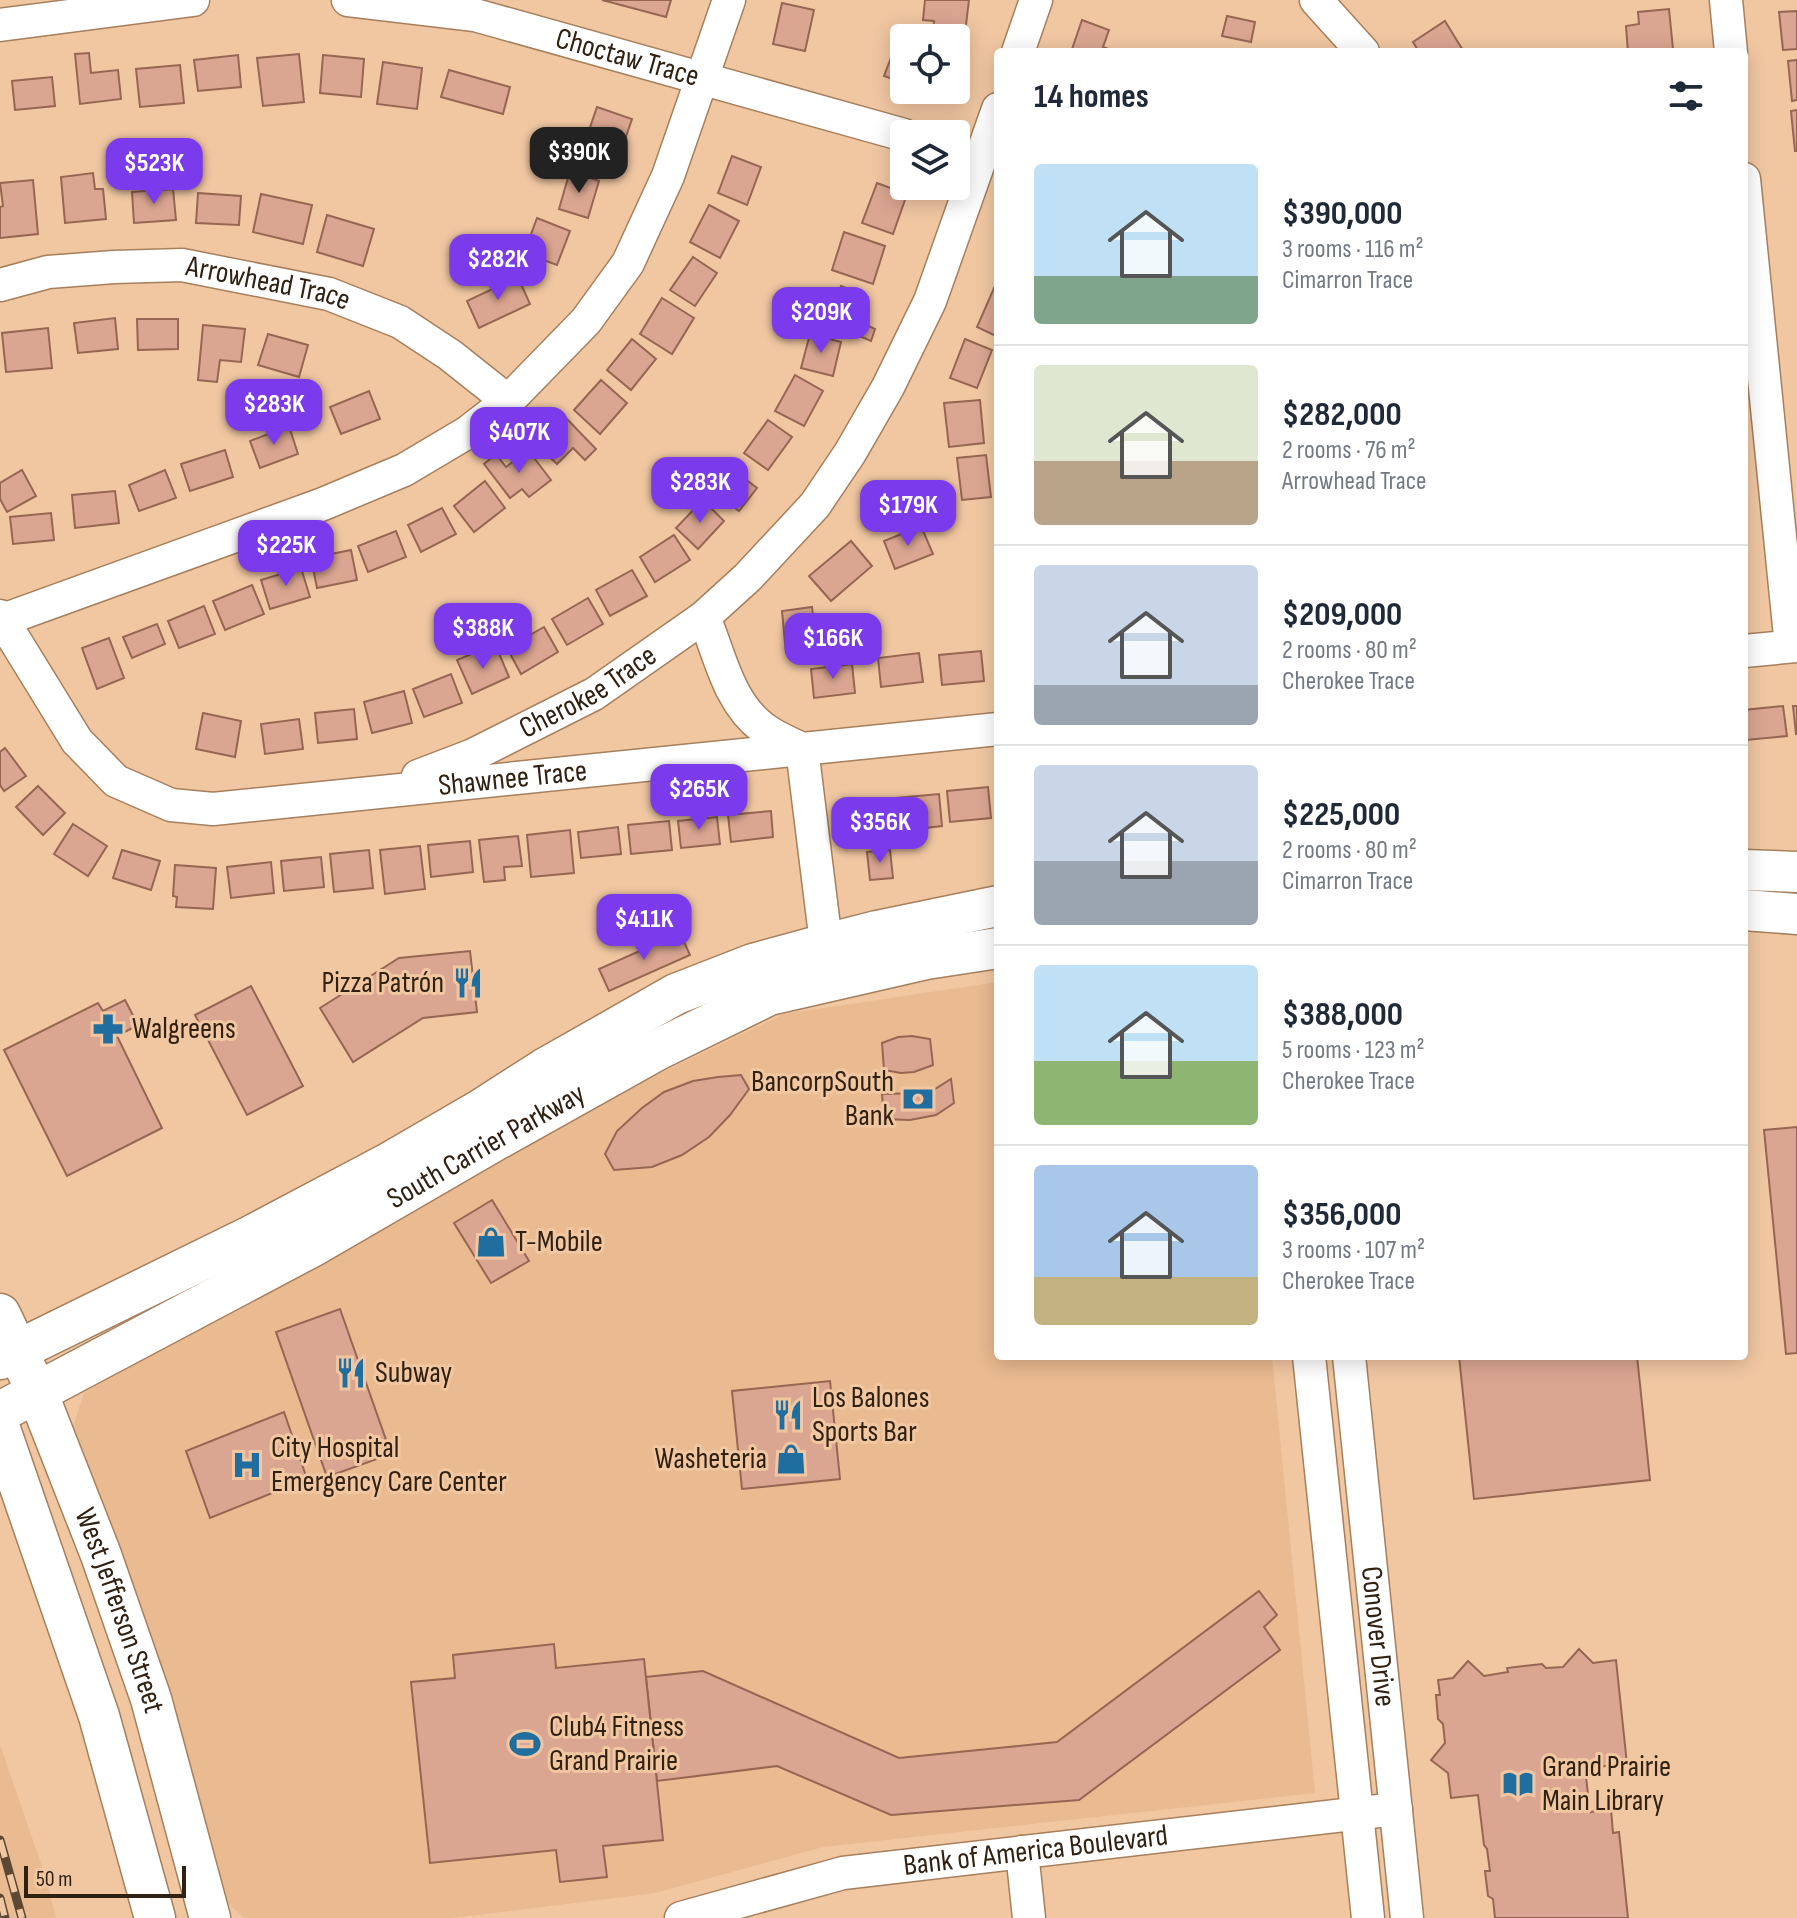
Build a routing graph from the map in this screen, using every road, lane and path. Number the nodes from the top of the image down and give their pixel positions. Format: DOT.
graph roads {
  1 [pos="183,0"];
  2 [pos="193,0"];
  3 [pos="348,0"];
  4 [pos="729,0"];
  5 [pos="1036,0"];
  6 [pos="1316,0"];
  7 [pos="1726,0"];
  8 [pos="0,25"];
  9 [pos="1019,48"];
  10 [pos="1359,48"];
  11 [pos="1731,48"];
  12 [pos="701,80"];
  13 [pos="994,118"];
  14 [pos="890,131"];
  15 [pos="978,156"];
  16 [pos="1748,216"];
  17 [pos="0,285"];
  18 [pos="508,401"];
  19 [pos="704,617"];
  20 [pos="1,619"];
  21 [pos="1794,646"];
  22 [pos="1748,651"];
  23 [pos="994,729"];
  24 [pos="802,749"];
  25 [pos="376,792"];
  26 [pos="1748,870"];
  27 [pos="1797,872"];
  28 [pos="994,907"];
  29 [pos="1748,910"];
  30 [pos="1797,914"];
  31 [pos="994,949"];
  32 [pos="828,962"];
  33 [pos="0,1314"];
  34 [pos="8,1354"];
  35 [pos="1309,1360"];
  36 [pos="1349,1360"];
  37 [pos="37,1392"];
  38 [pos="0,1412"];
  39 [pos="0,1429"];
  40 [pos="1396,1809"];
  41 [pos="1358,1814"];
  42 [pos="1022,1852"];
  43 [pos="155,1918"];
  44 [pos="210,1918"];
  45 [pos="681,1918"];
  46 [pos="1029,1918"];
  47 [pos="1368,1918"];
  48 [pos="1407,1918"];
  1 -- 2 [label="street"];
  1 -- 8 [label="street"];
  3 -- 12 [label="street, Choctaw Trace"];
  4 -- 12 [label="street"];
  5 -- 9 [label="street"];
  6 -- 10 [label="street"];
  7 -- 11 [label="street"];
  12 -- 14 [label="street, Choctaw Trace"];
  12 -- 18 [label="street"];
  13 -- 15 [label="street, Cherokee Trace"];
  15 -- 19 [label="street, Cherokee Trace"];
  16 -- 21 [label="street"];
  17 -- 18 [label="street, Arrowhead Trace"];
  18 -- 20 [label="street"];
  19 -- 24 [label="street"];
  19 -- 25 [label="street, Cherokee Trace"];
  20 -- 25 [label="street, Shawnee Trace"];
  21 -- 22 [label="street"];
  23 -- 24 [label="street, Shawnee Trace"];
  24 -- 25 [label="street, Shawnee Trace"];
  24 -- 32 [label="street"];
  26 -- 27 [label="main road"];
  28 -- 32 [label="main road, South Carrier Parkway"];
  29 -- 30 [label="main road"];
  31 -- 32 [label="main road, South Carrier Parkway"];
  32 -- 34 [label="main road, South Carrier Parkway"];
  32 -- 37 [label="main road, South Carrier Parkway"];
  33 -- 34 [label="main road, West Jefferson Street"];
  34 -- 37 [label="main road, West Jefferson Street"];
  35 -- 41 [label="street, Conover Drive"];
  36 -- 40 [label="street, Conover Drive"];
  37 -- 38 [label="main road, South Carrier Parkway"];
  37 -- 44 [label="main road, West Jefferson Street"];
  39 -- 43 [label="main road, West Jefferson Street"];
  40 -- 41 [label="street, Bank of America Boulevard"];
  40 -- 48 [label="street, Conover Drive"];
  41 -- 42 [label="street, Bank of America Boulevard"];
  41 -- 47 [label="street, Conover Drive"];
  42 -- 45 [label="street, Bank of America Boulevard"];
  42 -- 46 [label="street"];
}
